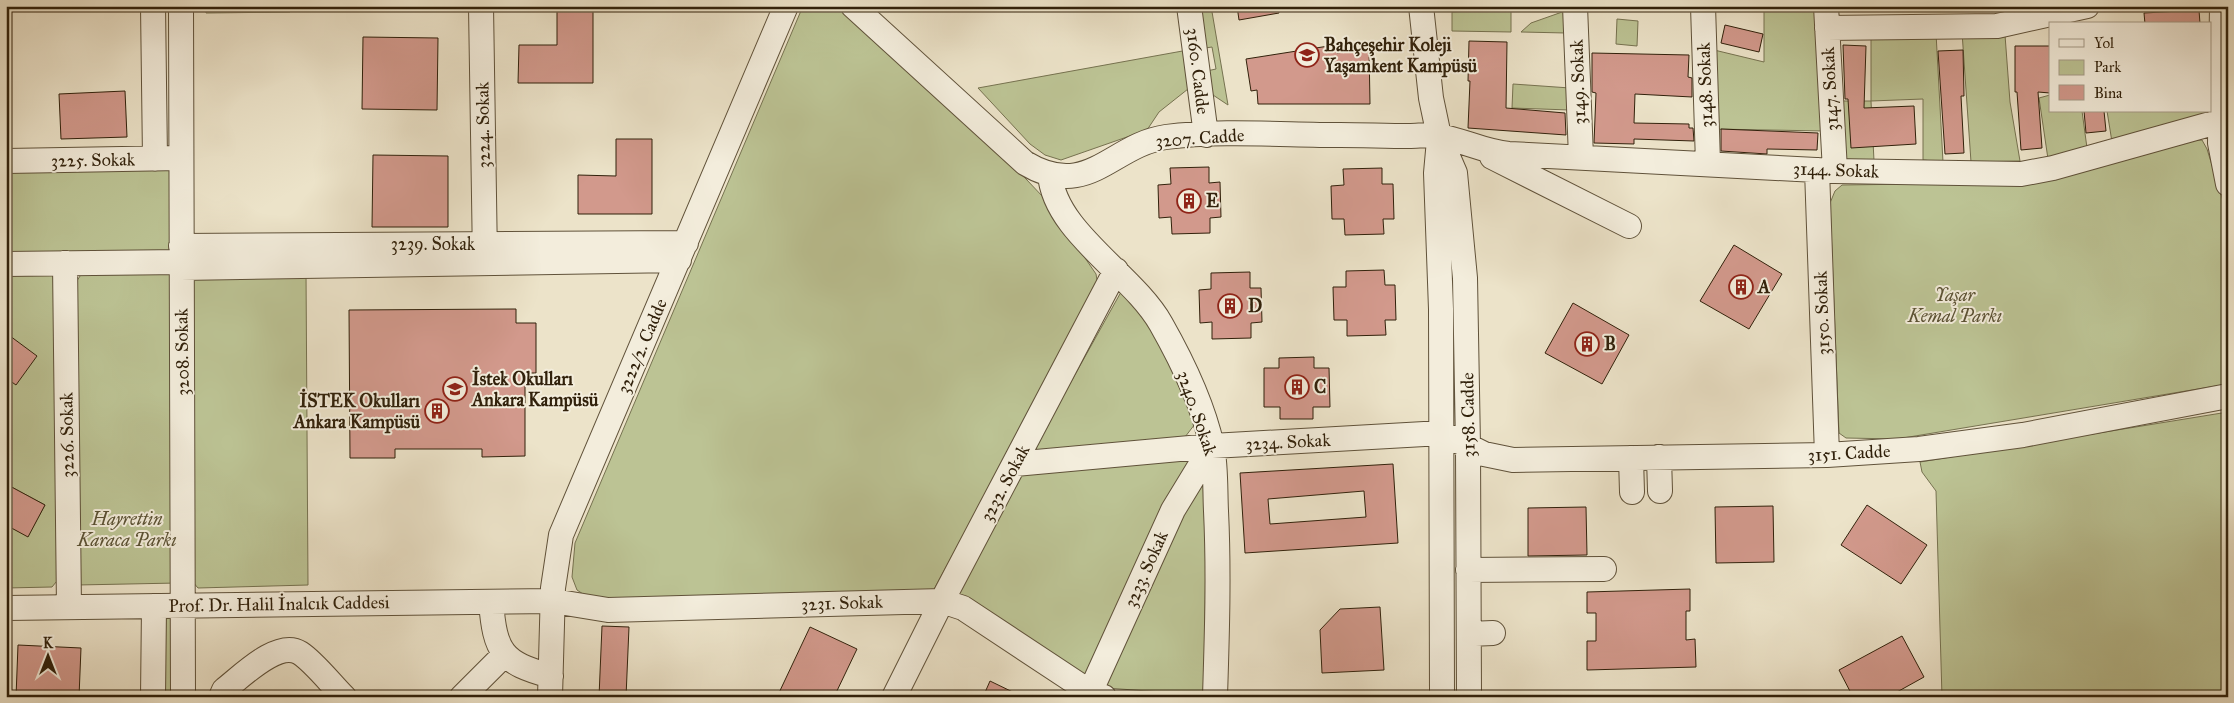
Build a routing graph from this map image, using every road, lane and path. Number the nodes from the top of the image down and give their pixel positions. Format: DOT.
graph roads {
  1 [pos="153,6"];
  2 [pos="181,6"];
  3 [pos="481,6"];
  4 [pos="786,6"];
  5 [pos="853,6"];
  6 [pos="1190,6"];
  7 [pos="1421,6"];
  8 [pos="1575,6"];
  9 [pos="1703,6"];
  10 [pos="2086,6"];
  11 [pos="2222,6"];
  12 [pos="1826,17"];
  13 [pos="2224,120"];
  14 [pos="1206,135"];
  15 [pos="1439,136"];
  16 [pos="1470,146"];
  17 [pos="1581,157"];
  18 [pos="180,158"];
  19 [pos="155,159"];
  20 [pos="6,161"];
  21 [pos="1708,164"];
  22 [pos="1826,171"];
  23 [pos="1050,174"];
  24 [pos="2228,184"];
  25 [pos="1629,226"];
  26 [pos="682,252"];
  27 [pos="485,254"];
  28 [pos="181,259"];
  29 [pos="65,263"];
  30 [pos="6,264"];
  31 [pos="1116,270"];
  32 [pos="2228,396"];
  33 [pos="1442,433"];
  34 [pos="1212,446"];
  35 [pos="1468,446"];
  36 [pos="1827,455"];
  37 [pos="1659,457"];
  38 [pos="1631,458"];
  39 [pos="1015,464"];
  40 [pos="1660,491"];
  41 [pos="1632,492"];
  42 [pos="1468,570"];
  43 [pos="1604,570"];
  44 [pos="552,601"];
  45 [pos="942,601"];
  46 [pos="491,602"];
  47 [pos="185,605"];
  48 [pos="154,606"];
  49 [pos="69,607"];
  50 [pos="6,608"];
  51 [pos="1469,634"];
  52 [pos="1493,634"];
  53 [pos="504,655"];
  54 [pos="550,687"];
  55 [pos="1094,695"];
  56 [pos="153,697"];
  57 [pos="183,697"];
  58 [pos="221,697"];
  59 [pos="344,697"];
  60 [pos="462,697"];
  61 [pos="894,697"];
  62 [pos="1214,697"];
  63 [pos="1442,697"];
  64 [pos="1469,697"];
  1 -- 19 [label="street"];
  2 -- 18 [label="street, 3208. Sokak"];
  3 -- 27 [label="street, 3224. Sokak"];
  4 -- 26 [label="street, 3222/2. Cadde"];
  5 -- 23 [label="street, 3207. Cadde"];
  6 -- 14 [label="street, 3160. Cadde"];
  7 -- 15 [label="street, 3158. Cadde"];
  8 -- 17 [label="street, 3149. Sokak"];
  9 -- 21 [label="street, 3148. Sokak"];
  10 -- 12 [label="street"];
  11 -- 13 [label="street"];
  12 -- 22 [label="street, 3147. Sokak"];
  13 -- 22 [label="street, 3144. Sokak"];
  13 -- 24 [label="street"];
  14 -- 15 [label="street, 3207. Cadde"];
  14 -- 23 [label="street, 3207. Cadde"];
  15 -- 16 [label="street, 3144. Sokak"];
  15 -- 33 [label="street, 3158. Cadde"];
  15 -- 35 [label="street, 3158. Cadde"];
  16 -- 17 [label="street, 3144. Sokak"];
  16 -- 25 [label="street"];
  17 -- 21 [label="street, 3144. Sokak"];
  18 -- 19 [label="street, 3225. Sokak"];
  18 -- 28 [label="street, 3208. Sokak"];
  19 -- 20 [label="street, 3225. Sokak"];
  21 -- 22 [label="street, 3144. Sokak"];
  22 -- 36 [label="street, 3150. Sokak"];
  23 -- 31 [label="street, 3240. Sokak"];
  26 -- 27 [label="street, 3239. Sokak"];
  26 -- 44 [label="street, 3222/2. Cadde"];
  27 -- 28 [label="street, 3239. Sokak"];
  28 -- 29 [label="street, 3239. Sokak"];
  28 -- 47 [label="street, 3208. Sokak"];
  29 -- 30 [label="street, 3239. Sokak"];
  29 -- 49 [label="street, 3226. Sokak"];
  31 -- 34 [label="street, 3240. Sokak"];
  31 -- 39 [label="street, 3232. Sokak"];
  32 -- 36 [label="street, 3151. Cadde"];
  33 -- 34 [label="street, 3234. Sokak"];
  33 -- 35 [label="street, 3151. Cadde"];
  33 -- 63 [label="street, 3158. Cadde"];
  34 -- 39 [label="street, 3234. Sokak"];
  34 -- 55 [label="street, 3233. Sokak"];
  34 -- 62 [label="street, 3240. Sokak"];
  35 -- 38 [label="street, 3151. Cadde"];
  35 -- 42 [label="street, 3158. Cadde"];
  36 -- 37 [label="street, 3151. Cadde"];
  37 -- 38 [label="street, 3151. Cadde"];
  37 -- 40 [label="street"];
  38 -- 41 [label="street"];
  39 -- 45 [label="street, 3232. Sokak"];
  42 -- 43 [label="street"];
  42 -- 51 [label="street, 3158. Cadde"];
  44 -- 45 [label="street, 3231. Sokak"];
  44 -- 46 [label="street, Prof. Dr. Halil İnalcık Caddesi"];
  44 -- 54 [label="street, 3222/2. Cadde"];
  45 -- 55 [label="street, 3231. Sokak"];
  45 -- 61 [label="street, 3232. Sokak"];
  46 -- 47 [label="street, Prof. Dr. Halil İnalcık Caddesi"];
  46 -- 53 [label="street"];
  47 -- 48 [label="street, Prof. Dr. Halil İnalcık Caddesi"];
  47 -- 57 [label="street, 3208. Sokak"];
  48 -- 49 [label="street, Prof. Dr. Halil İnalcık Caddesi"];
  48 -- 56 [label="street"];
  49 -- 50 [label="street, Prof. Dr. Halil İnalcık Caddesi"];
  51 -- 52 [label="street"];
  51 -- 64 [label="street, 3158. Cadde"];
  53 -- 54 [label="street"];
  53 -- 60 [label="street"];
  58 -- 59 [label="street"];
}
